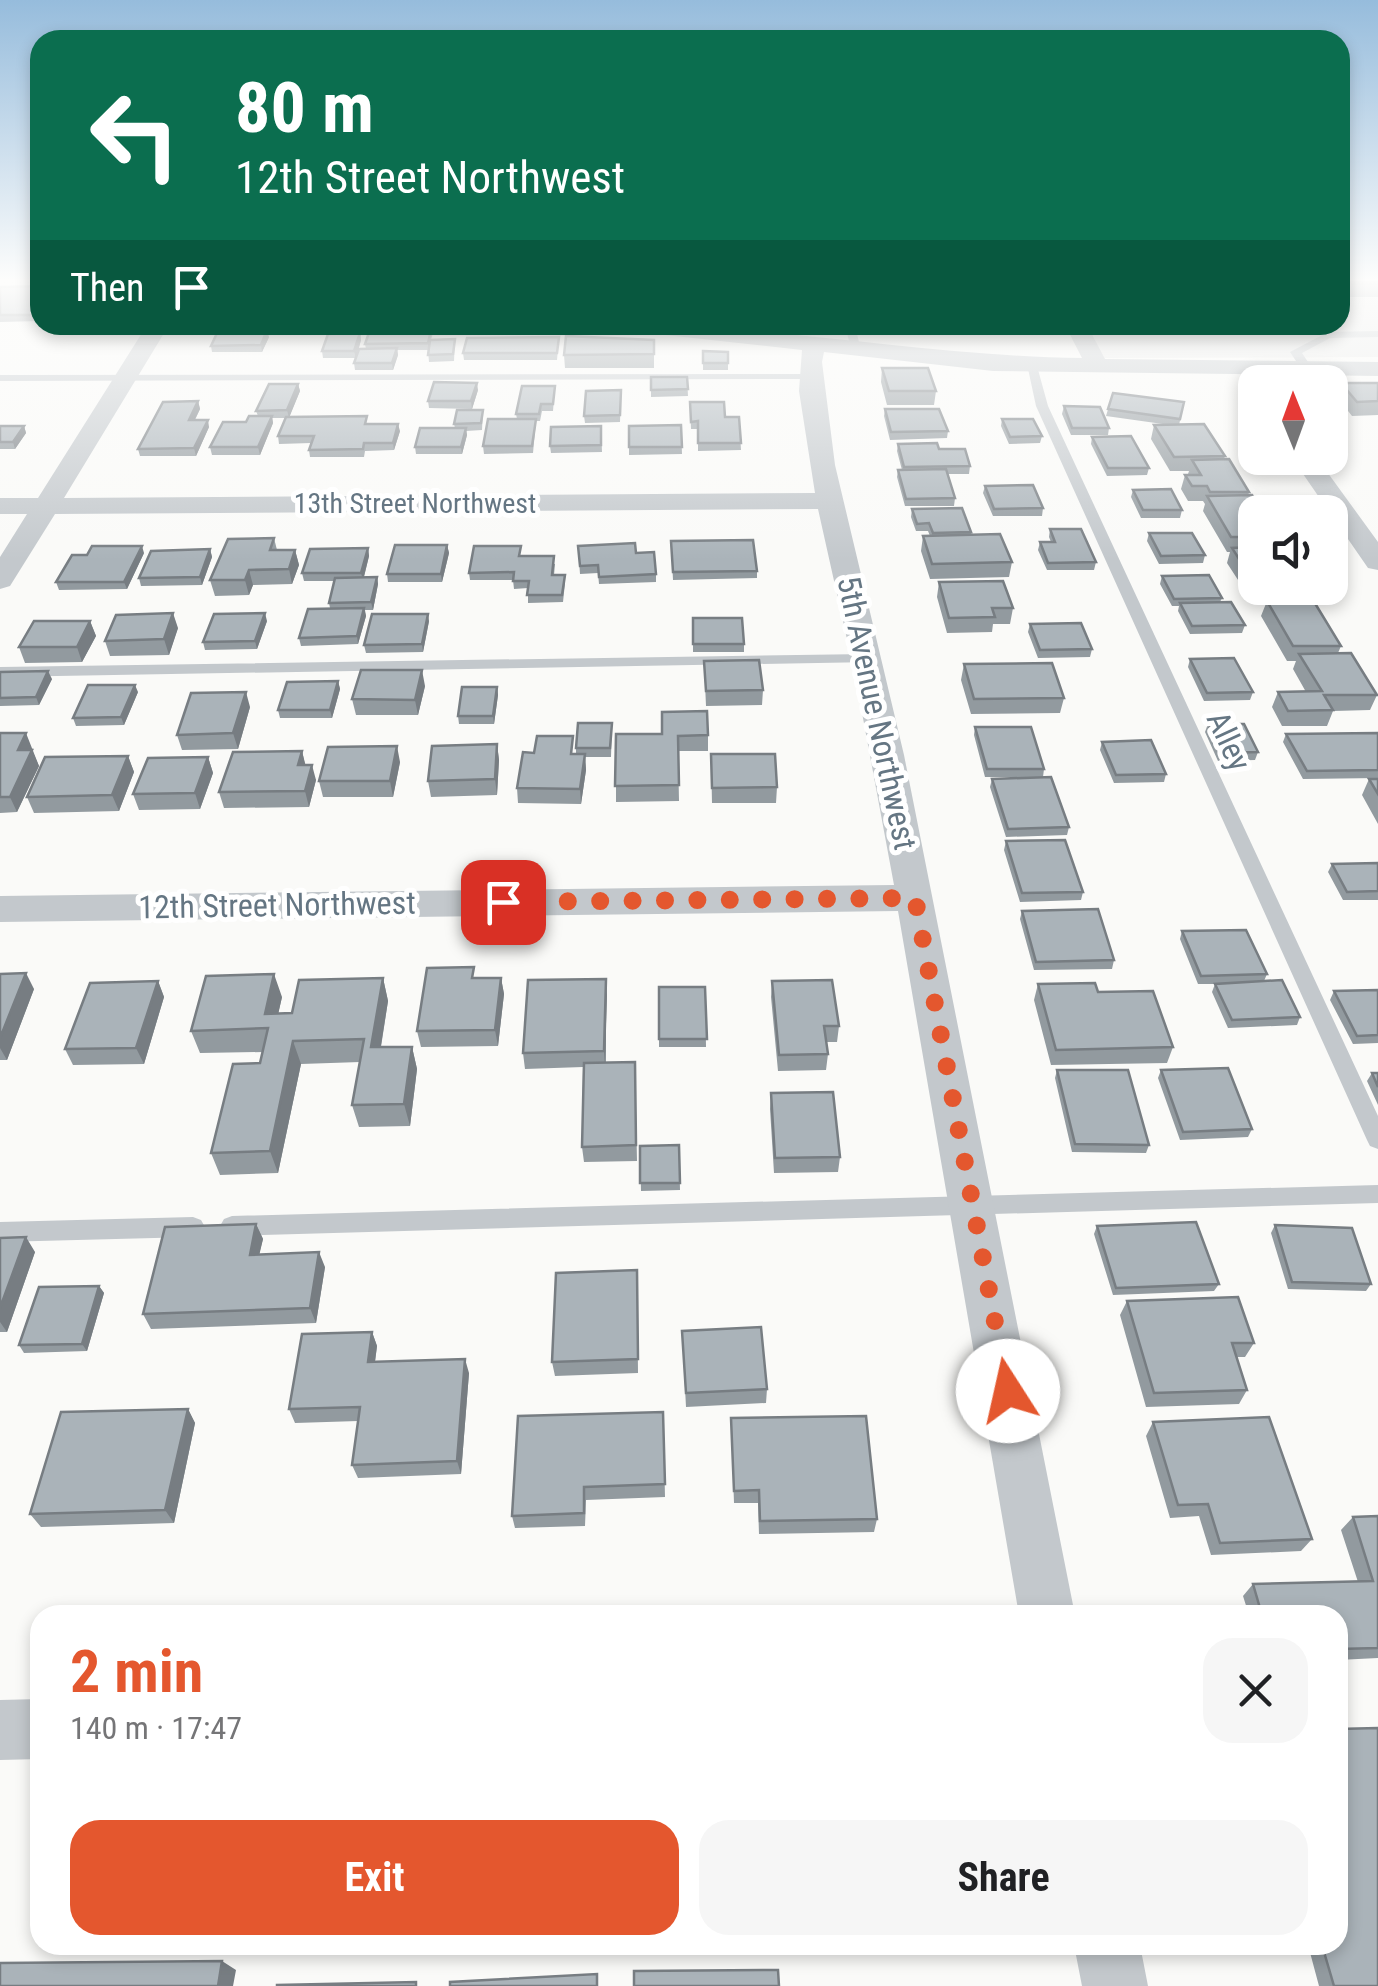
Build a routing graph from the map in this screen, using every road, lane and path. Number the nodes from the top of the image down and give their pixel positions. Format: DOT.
graph roads {
  1 [pos="128,375"];
  2 [pos="253,375"];
  3 [pos="814,375"];
  4 [pos="1033,375"];
  5 [pos="0,378"];
  6 [pos="126,378"];
  7 [pos="1316,475"];
  8 [pos="830,501"];
  9 [pos="0,506"];
  10 [pos="46,506"];
  11 [pos="1378,562"];
  12 [pos="0,580"];
  13 [pos="868,659"];
  14 [pos="0,672"];
  15 [pos="915,898"];
  16 [pos="0,908"];
  17 [pos="1378,1140"];
  18 [pos="1378,1194"];
  19 [pos="976,1205"];
  20 [pos="0,1232"];
  21 [pos="1046,1605"];
  22 [pos="30,1729"];
  23 [pos="0,1730"];
  24 [pos="1109,1955"];
  25 [pos="1114,1986"];
  1 -- 6 [label="street"];
  2 -- 6 [label="lane"];
  3 -- 8 [label="street, 5th Avenue Northwest"];
  4 -- 17 [label="lane, Alley"];
  5 -- 6 [label="lane"];
  6 -- 10 [label="street"];
  7 -- 11 [label="street"];
  8 -- 10 [label="street, 13th Street Northwest"];
  8 -- 13 [label="street, 5th Avenue Northwest"];
  9 -- 10 [label="street, 13th Street Northwest"];
  10 -- 12 [label="street"];
  13 -- 14 [label="lane"];
  13 -- 15 [label="street, 5th Avenue Northwest"];
  15 -- 16 [label="street, 12th Street Northwest"];
  15 -- 19 [label="street, 5th Avenue Northwest"];
  18 -- 19 [label="lane"];
  19 -- 20 [label="lane"];
  19 -- 21 [label="street, 5th Avenue Northwest"];
  22 -- 23 [label="street"];
  24 -- 25 [label="street"];
}
